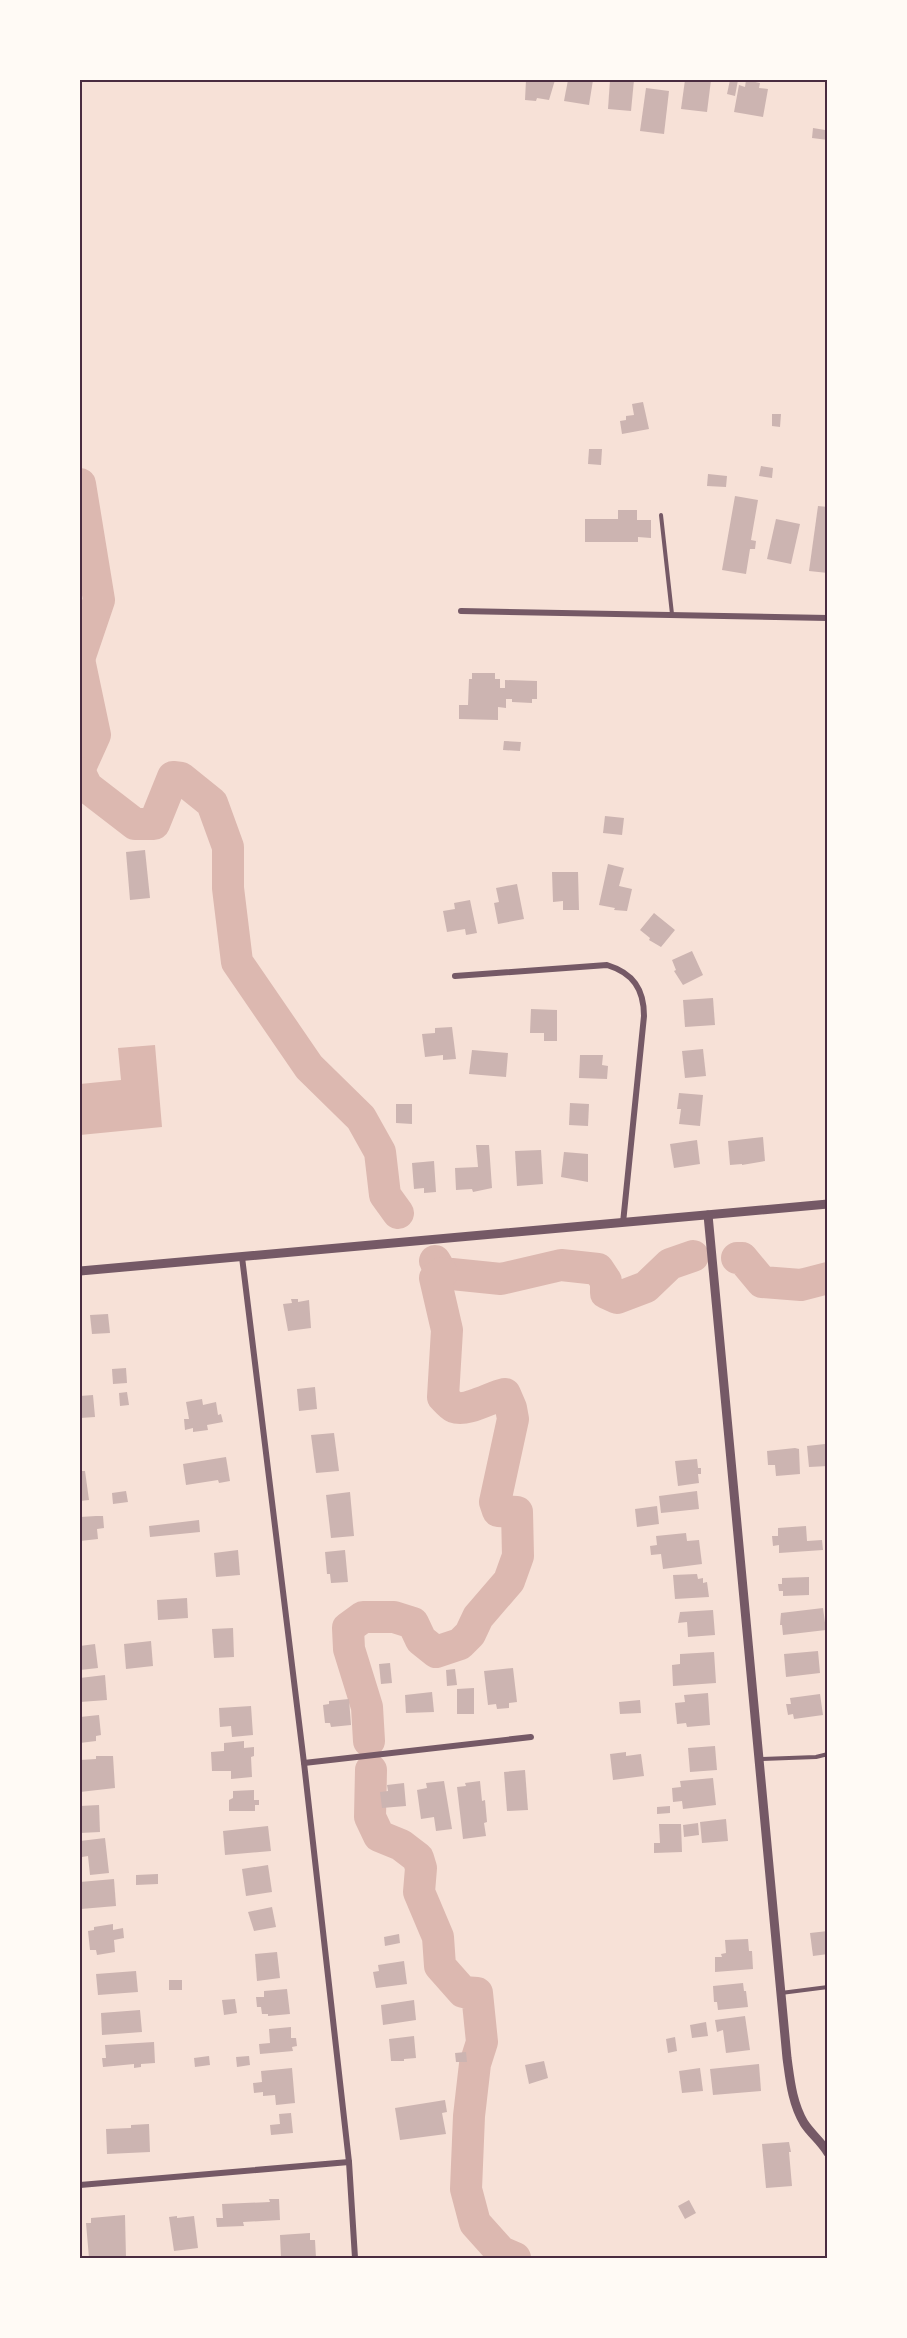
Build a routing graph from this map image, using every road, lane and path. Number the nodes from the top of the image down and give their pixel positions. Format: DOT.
graph roads {
  1 [pos="661,515"];
  2 [pos="461,611"];
  3 [pos="672,614"];
  4 [pos="828,618"];
  5 [pos="455,976"];
  6 [pos="828,1204"];
  7 [pos="708,1215"];
  8 [pos="623,1223"];
  9 [pos="242,1257"];
  10 [pos="80,1271"];
  11 [pos="531,1737"];
  12 [pos="828,1754"];
  13 [pos="758,1759"];
  14 [pos="304,1763"];
  15 [pos="828,1987"];
  16 [pos="780,1993"];
  17 [pos="828,2153"];
  18 [pos="349,2162"];
  19 [pos="80,2185"];
  20 [pos="355,2259"];
  1 -- 3 [label="lane"];
  2 -- 3 [label="street"];
  3 -- 4 [label="street"];
  5 -- 8 [label="street"];
  6 -- 7 [label="street"];
  7 -- 8 [label="street"];
  7 -- 13 [label="street"];
  8 -- 9 [label="street"];
  9 -- 10 [label="street"];
  9 -- 14 [label="street"];
  11 -- 14 [label="street"];
  12 -- 13 [label="lane"];
  13 -- 16 [label="street"];
  14 -- 18 [label="street"];
  15 -- 16 [label="lane"];
  16 -- 17 [label="street"];
  18 -- 19 [label="street"];
  18 -- 20 [label="street"];
}
